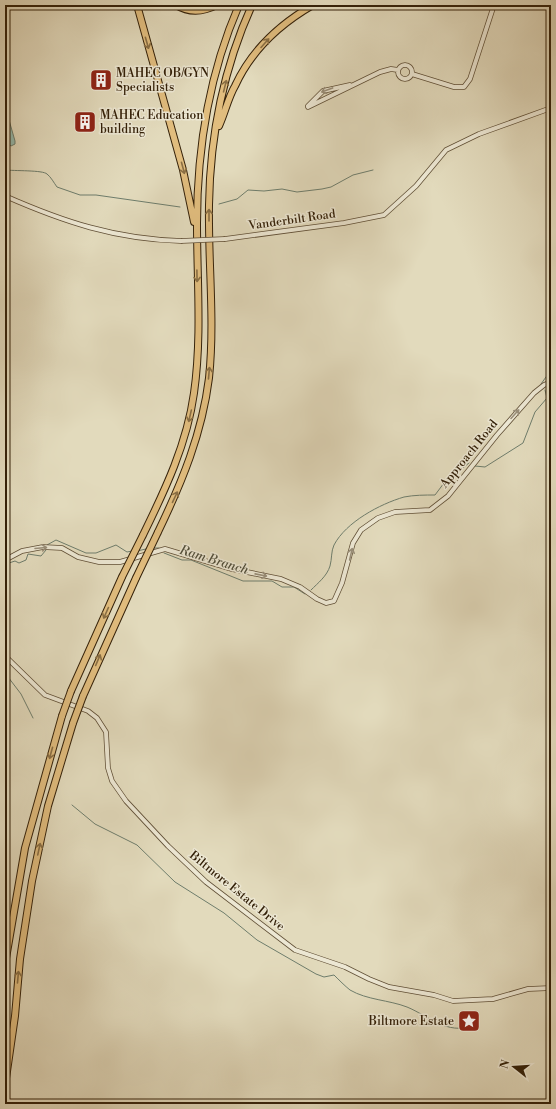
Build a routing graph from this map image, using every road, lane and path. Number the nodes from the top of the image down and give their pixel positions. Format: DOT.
graph roads {
  1 [pos="137,5"];
  2 [pos="176,5"];
  3 [pos="217,5"];
  4 [pos="239,5"];
  5 [pos="252,5"];
  6 [pos="313,5"];
  7 [pos="494,5"];
  8 [pos="398,70"];
  9 [pos="412,74"];
  10 [pos="352,84"];
  11 [pos="551,108"];
  12 [pos="214,139"];
  13 [pos="5,196"];
  14 [pos="197,237"];
  15 [pos="551,382"];
  16 [pos="5,560"];
  17 [pos="5,656"];
  18 [pos="5,964"];
  19 [pos="551,988"];
  20 [pos="5,1086"];
  1 -- 14 [label="highway, one-way"];
  2 -- 3 [label="highway"];
  4 -- 14 [label="highway"];
  12 -- 5 [label="highway, one-way"];
  12 -- 6 [label="highway, one-way"];
  7 -- 9 [label="street"];
  8 -- 9 [label="street"];
  8 -- 9 [label="street"];
  8 -- 10 [label="street"];
  10 -- 10 [label="street, one-way"];
  11 -- 13 [label="street, Vanderbilt Road, bridge"];
  20 -- 12 [label="highway, one-way, bridge"];
  14 -- 18 [label="highway, one-way, bridge"];
  16 -- 15 [label="street, Approach Road, one-way"];
  17 -- 19 [label="street, Biltmore Estate Drive"];
}
